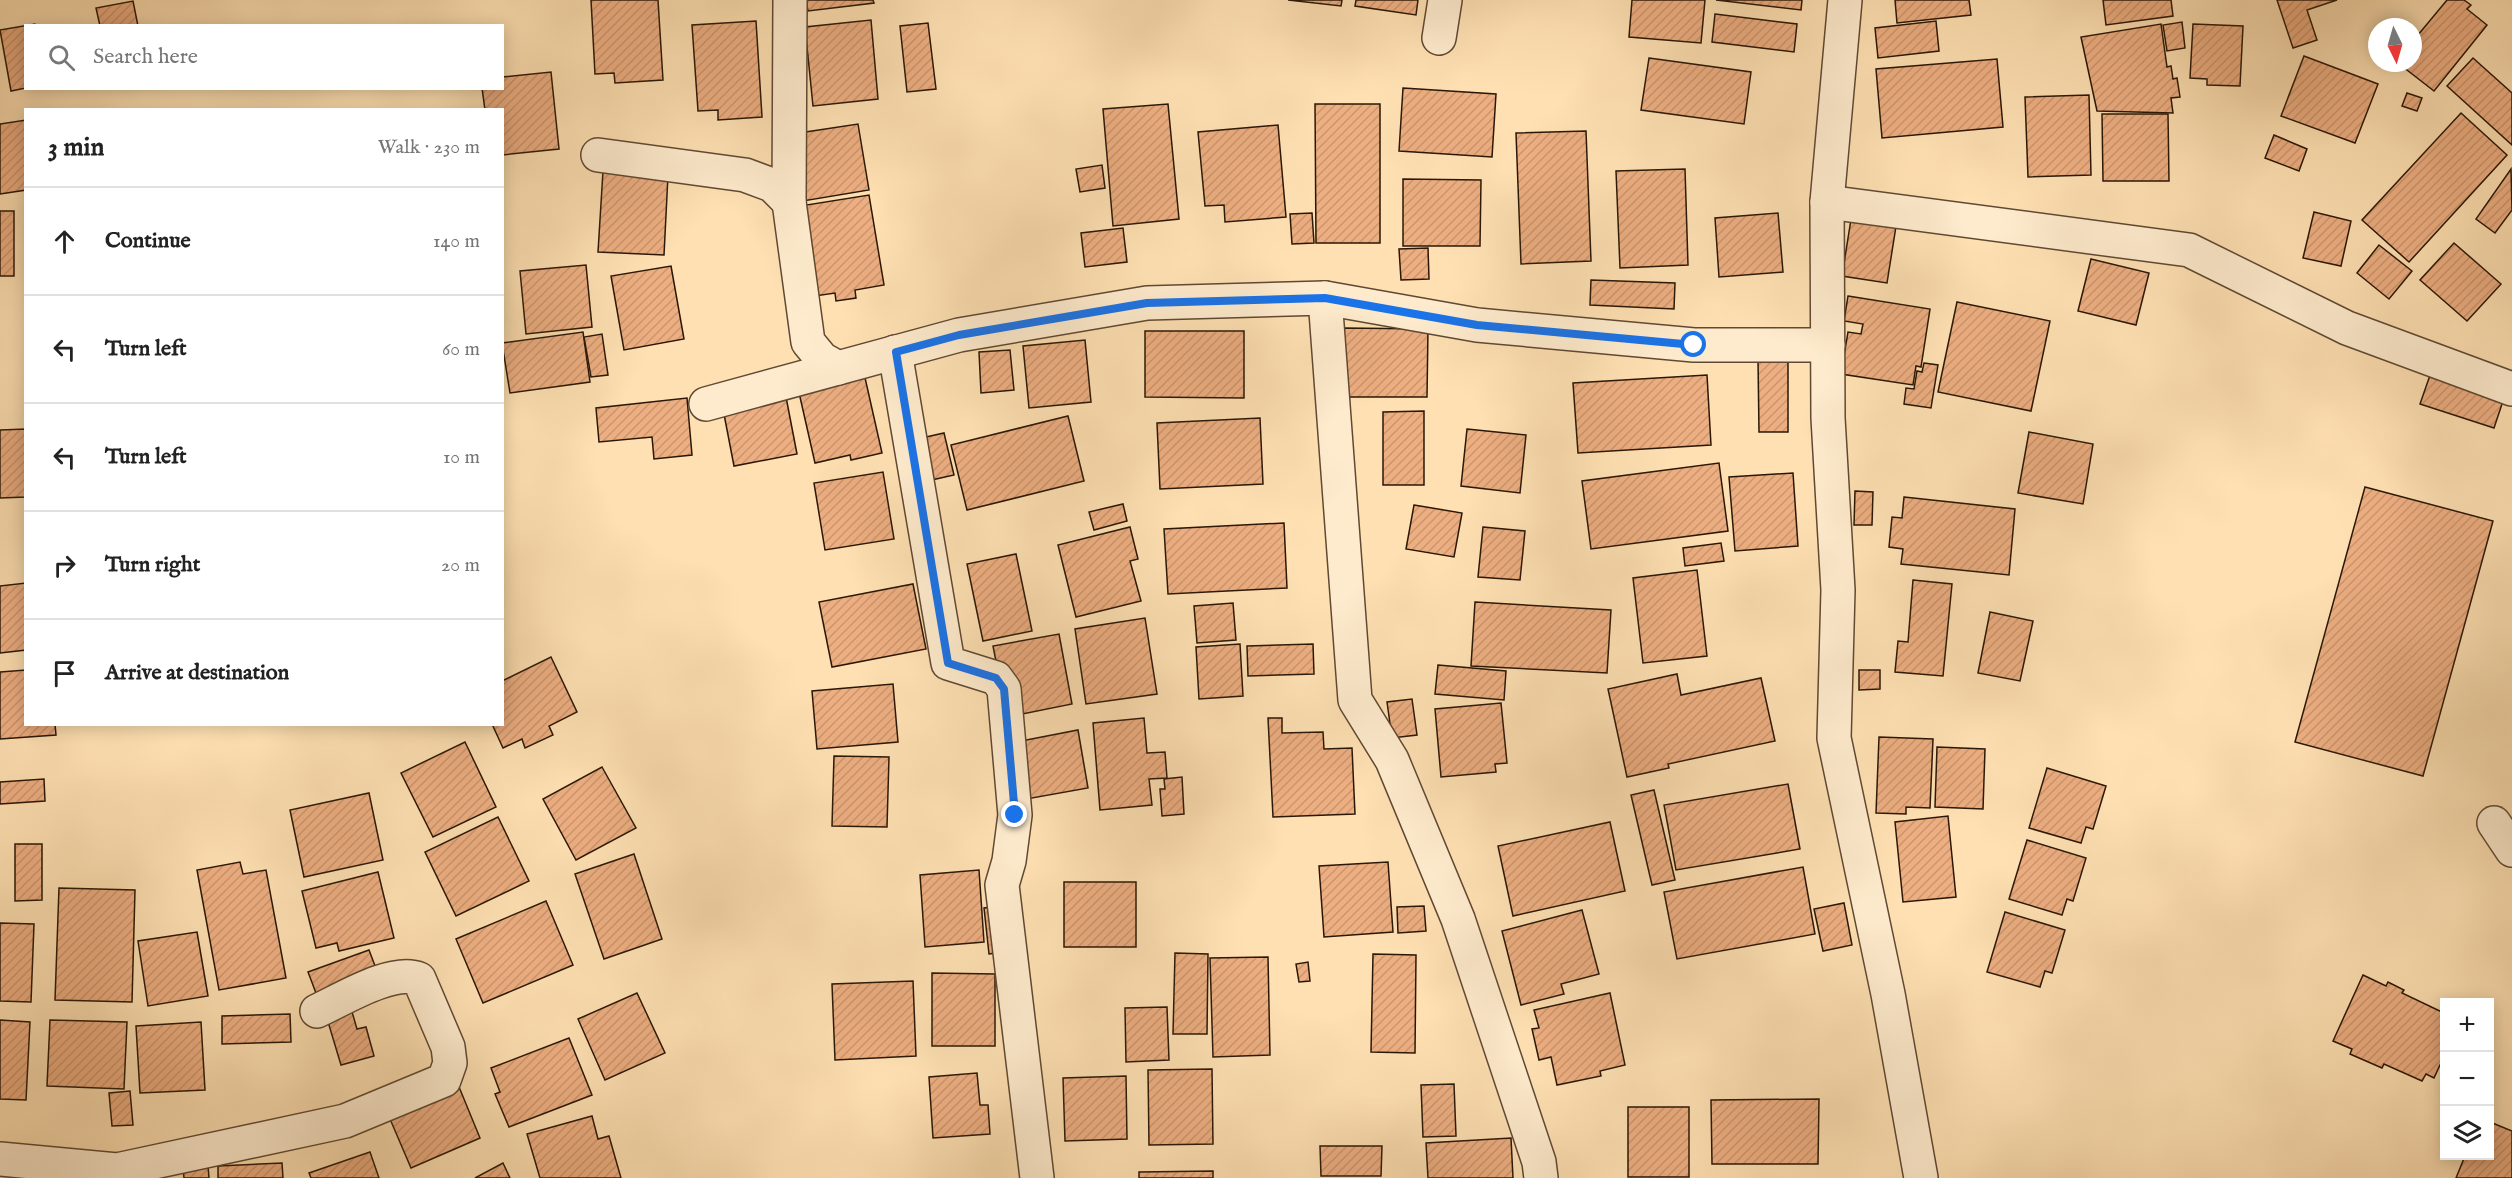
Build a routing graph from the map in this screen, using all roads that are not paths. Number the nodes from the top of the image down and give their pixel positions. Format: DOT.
graph roads {
  1 [pos="790,0"];
  2 [pos="1445,0"];
  3 [pos="1845,0"];
  4 [pos="1439,38"];
  5 [pos="598,155"];
  6 [pos="789,202"];
  7 [pos="1827,202"];
  8 [pos="1325,298"];
  9 [pos="1828,345"];
  10 [pos="896,352"];
  11 [pos="838,368"];
  12 [pos="2512,389"];
  13 [pos="706,404"];
  14 [pos="2494,823"];
  15 [pos="2512,850"];
  16 [pos="318,1011"];
  17 [pos="0,1159"];
  18 [pos="1545,1172"];
  19 [pos="1036,1178"];
  20 [pos="1921,1178"];
  1 -- 6 [label="street"];
  2 -- 4 [label="street"];
  3 -- 7 [label="street"];
  5 -- 6 [label="street"];
  6 -- 11 [label="street"];
  7 -- 9 [label="street"];
  7 -- 12 [label="street"];
  8 -- 9 [label="street"];
  8 -- 10 [label="street"];
  8 -- 18 [label="street"];
  9 -- 20 [label="street"];
  10 -- 11 [label="street"];
  10 -- 19 [label="street"];
  11 -- 13 [label="street"];
  14 -- 15 [label="street"];
  16 -- 17 [label="street"];
}
